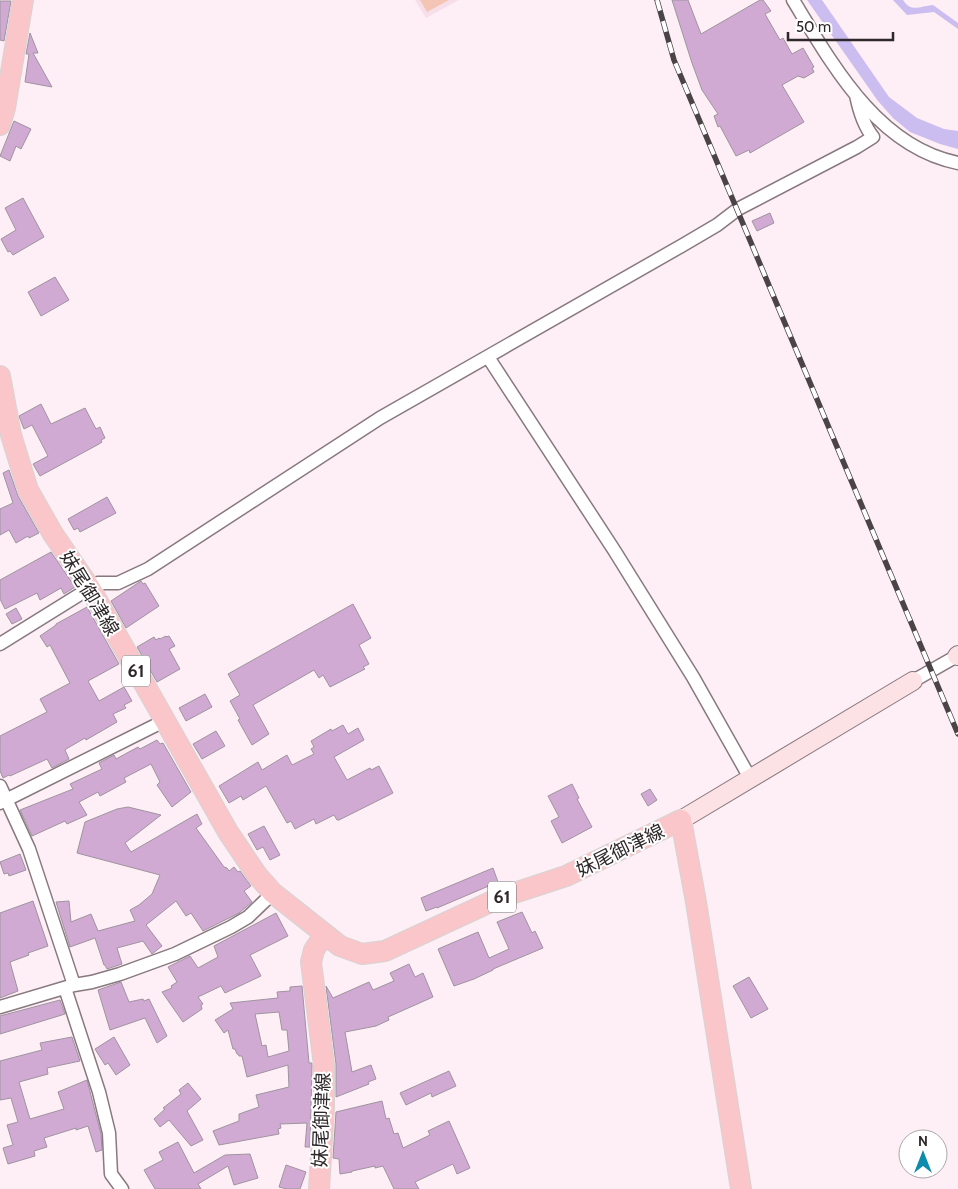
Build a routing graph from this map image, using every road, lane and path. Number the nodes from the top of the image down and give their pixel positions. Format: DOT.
graph roads {
  1 [pos="24,0"];
  2 [pos="793,0"];
  3 [pos="856,95"];
  4 [pos="0,125"];
  5 [pos="958,163"];
  6 [pos="488,357"];
  7 [pos="0,376"];
  8 [pos="90,588"];
  9 [pos="0,644"];
  10 [pos="957,656"];
  11 [pos="913,681"];
  12 [pos="164,720"];
  13 [pos="750,778"];
  14 [pos="0,786"];
  15 [pos="3,802"];
  16 [pos="681,820"];
  17 [pos="273,893"];
  18 [pos="324,935"];
  19 [pos="70,986"];
  20 [pos="0,1008"];
  21 [pos="318,1187"];
  22 [pos="122,1189"];
  23 [pos="741,1189"];
  1 -- 4 [label="main road"];
  2 -- 3 [label="street"];
  3 -- 5 [label="street"];
  3 -- 6 [label="street"];
  6 -- 8 [label="street"];
  6 -- 13 [label="street"];
  7 -- 8 [label="main road, 妹尾御津線 / 61"];
  8 -- 9 [label="street"];
  8 -- 12 [label="main road, 妹尾御津線 / 61"];
  10 -- 11 [label="street"];
  11 -- 13 [label="street"];
  12 -- 15 [label="street"];
  12 -- 17 [label="main road, 妹尾御津線 / 61"];
  13 -- 16 [label="street"];
  14 -- 15 [label="street"];
  15 -- 19 [label="street"];
  16 -- 18 [label="main road, 妹尾御津線 / 61"];
  16 -- 23 [label="main road, 妹尾御津線"];
  17 -- 18 [label="main road, 妹尾御津線 / 61"];
  17 -- 19 [label="street"];
  18 -- 21 [label="main road, 妹尾御津線"];
  19 -- 20 [label="street"];
  19 -- 22 [label="street"];
}
